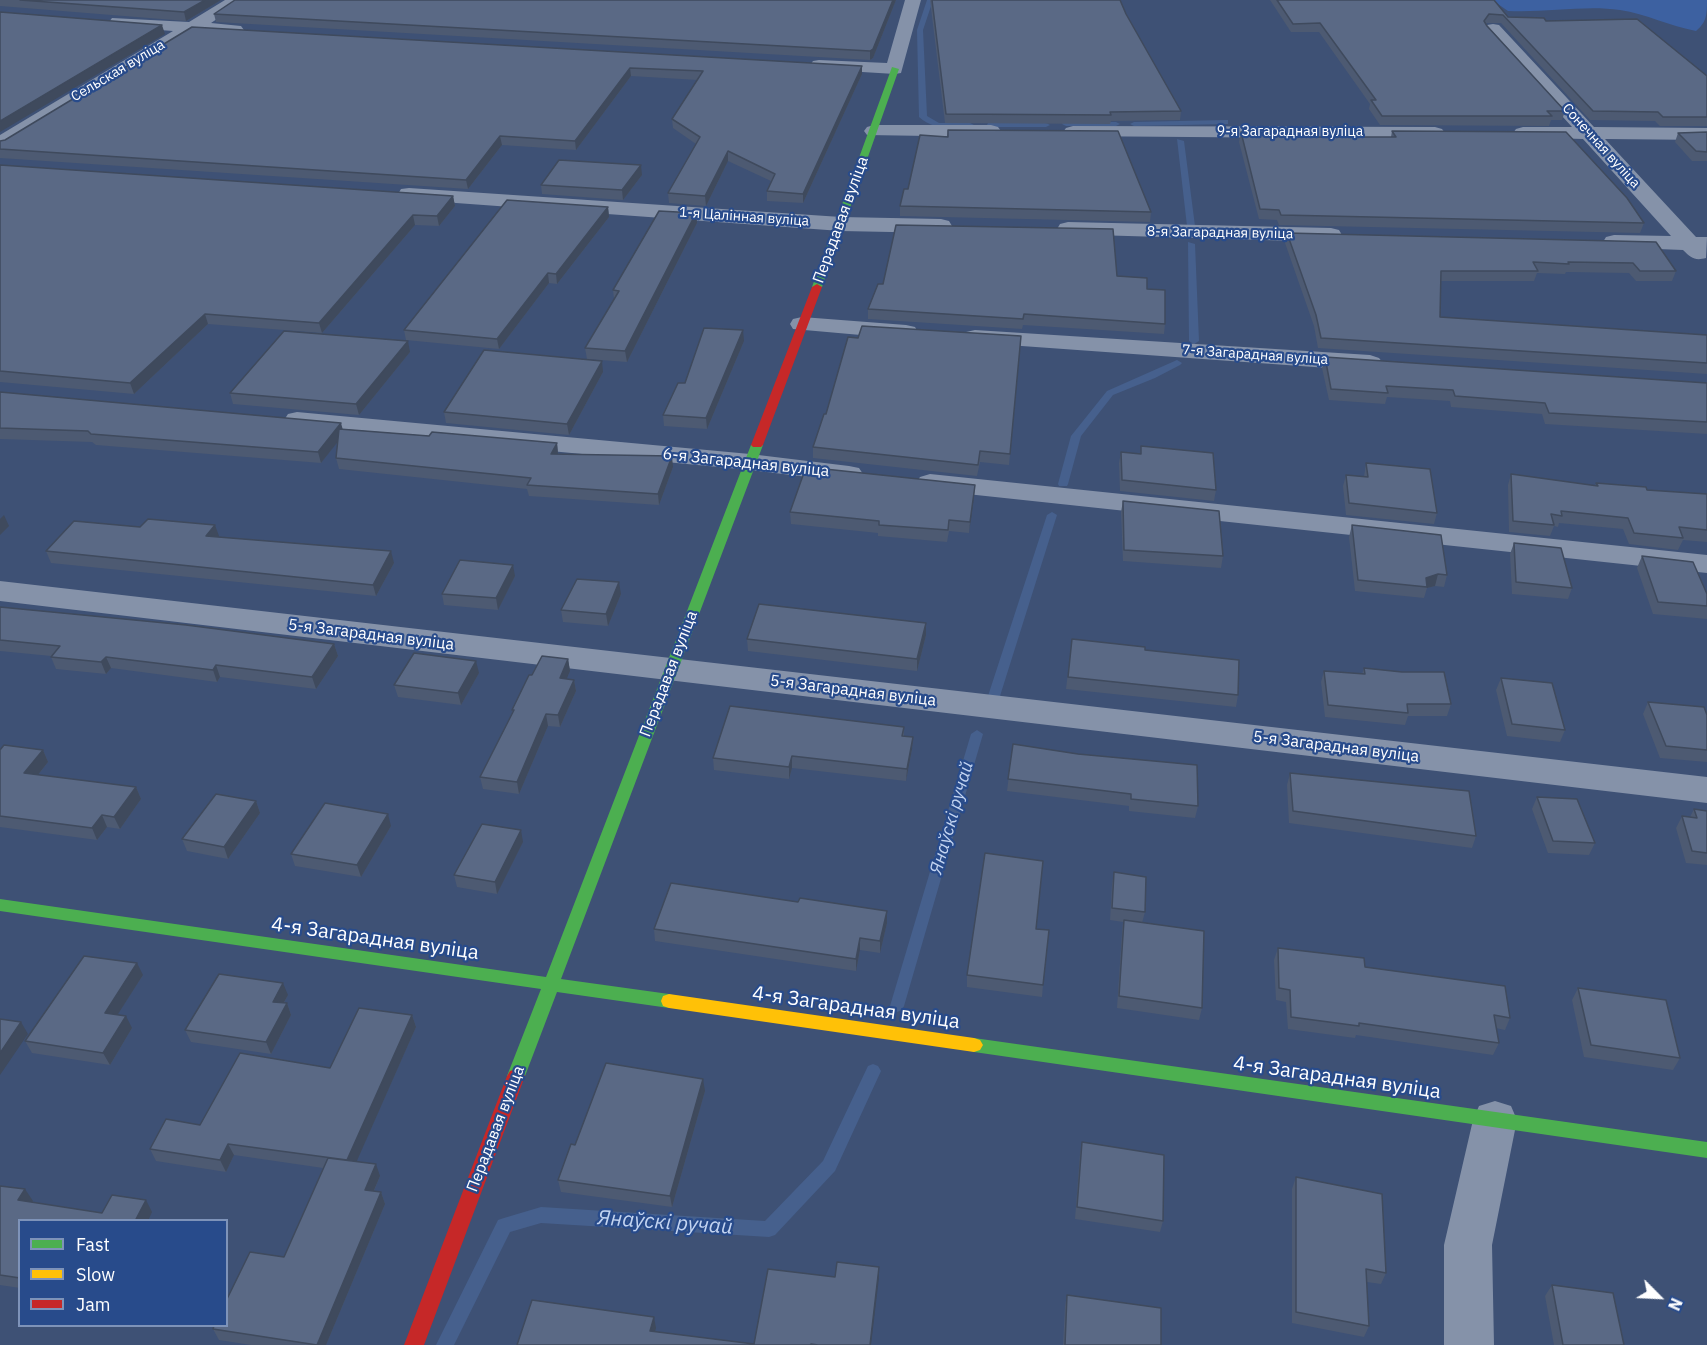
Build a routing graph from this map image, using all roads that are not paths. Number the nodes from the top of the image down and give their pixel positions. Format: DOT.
graph roads {
  1 [pos="237,0"];
  2 [pos="913,0"];
  3 [pos="98,21"];
  4 [pos="190,28"];
  5 [pos="1493,29"];
  6 [pos="255,32"];
  7 [pos="805,64"];
  8 [pos="896,69"];
  9 [pos="874,131"];
  10 [pos="1005,132"];
  11 [pos="1053,132"];
  12 [pos="1448,133"];
  13 [pos="1508,133"];
  14 [pos="1590,133"];
  15 [pos="1707,134"];
  16 [pos="0,143"];
  17 [pos="390,193"];
  18 [pos="841,224"];
  19 [pos="960,227"];
  20 [pos="1044,229"];
  21 [pos="1355,236"];
  22 [pos="1594,242"];
  23 [pos="1699,244"];
  24 [pos="1707,264"];
  25 [pos="802,324"];
  26 [pos="1395,365"];
  27 [pos="274,418"];
  28 [pos="750,462"];
  29 [pos="1707,564"];
  30 [pos="0,591"];
  31 [pos="671,670"];
  32 [pos="1707,790"];
  33 [pos="0,905"];
  34 [pos="552,984"];
  35 [pos="1495,1120"];
  36 [pos="1707,1150"];
  37 [pos="414,1345"];
  38 [pos="1469,1345"];
  1 -- 4 [label="street, Сельская вуліца"];
  2 -- 8 [label="street, Перадавая вуліца"];
  3 -- 4 [label="street"];
  4 -- 6 [label="street"];
  4 -- 16 [label="street, Сельская вуліца"];
  5 -- 14 [label="street, Сонечная вуліца"];
  7 -- 8 [label="street"];
  8 -- 9 [label="street, Перадавая вуліца"];
  9 -- 10 [label="street"];
  9 -- 18 [label="street, Перадавая вуліца"];
  11 -- 12 [label="street, 9-я Загарадная вуліца"];
  13 -- 14 [label="street"];
  14 -- 15 [label="street"];
  14 -- 23 [label="street, Сонечная вуліца"];
  17 -- 18 [label="street, 1-я Цалінная вуліца"];
  18 -- 19 [label="street"];
  18 -- 25 [label="street, Перадавая вуліца"];
  20 -- 21 [label="street, 8-я Загарадная вуліца"];
  22 -- 23 [label="street"];
  23 -- 24 [label="street, Сонечная вуліца"];
  25 -- 26 [label="street, 7-я Загарадная вуліца"];
  25 -- 28 [label="street, Перадавая вуліца"];
  27 -- 28 [label="street, 6-я Загарадная вуліца"];
  28 -- 29 [label="street, 6-я Загарадная вуліца"];
  28 -- 31 [label="street, Перадавая вуліца"];
  30 -- 31 [label="street, 5-я Загарадная вуліца"];
  31 -- 32 [label="street, 5-я Загарадная вуліца"];
  31 -- 34 [label="street, Перадавая вуліца"];
  33 -- 34 [label="street, 4-я Загарадная вуліца"];
  34 -- 35 [label="street, 4-я Загарадная вуліца"];
  34 -- 37 [label="street, Перадавая вуліца"];
  35 -- 36 [label="street, 4-я Загарадная вуліца"];
  35 -- 38 [label="street"];
}
